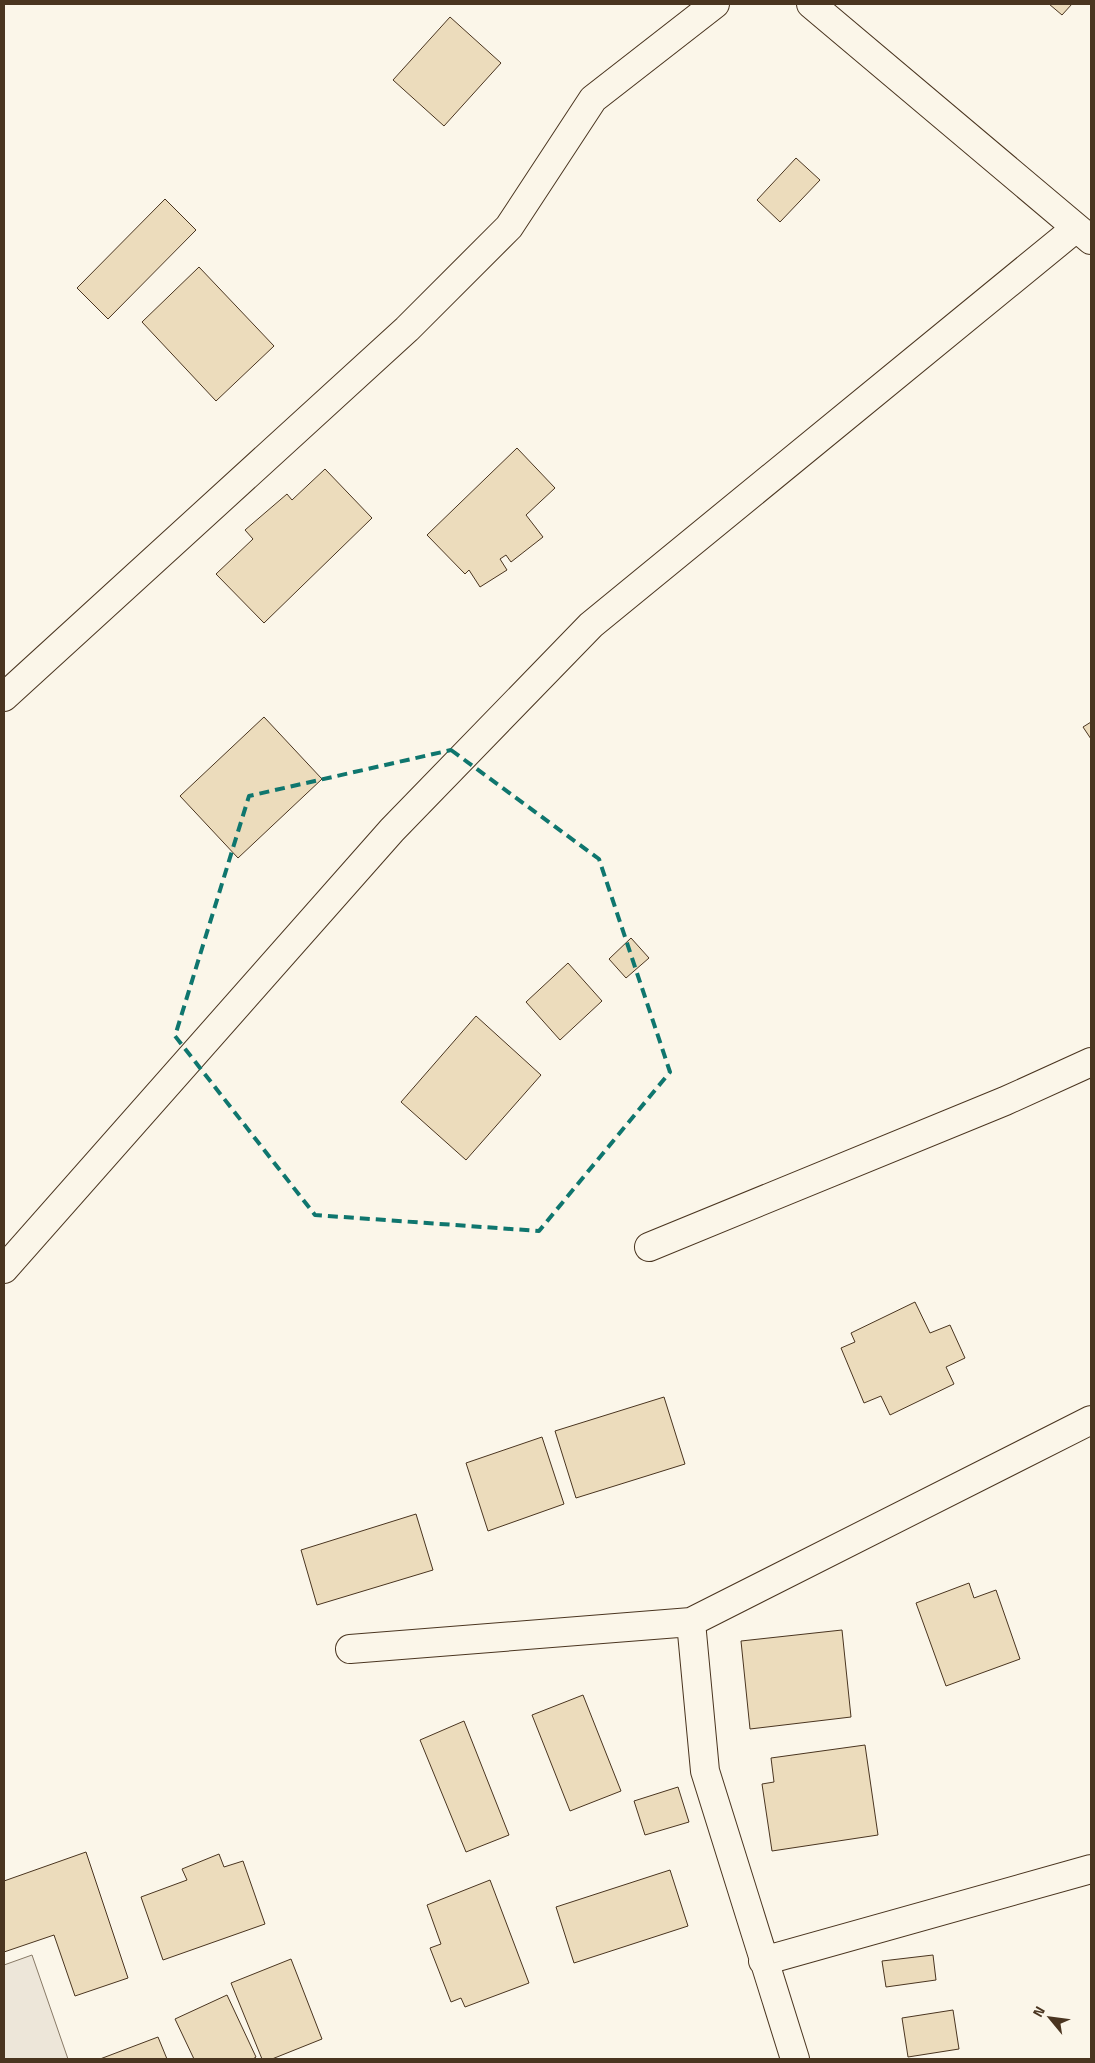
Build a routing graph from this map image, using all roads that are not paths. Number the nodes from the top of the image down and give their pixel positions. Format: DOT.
graph roads {
  1 [pos="715,4"];
  2 [pos="811,4"];
  3 [pos="1084,234"];
  4 [pos="4,697"];
  5 [pos="1091,1062"];
  6 [pos="649,1248"];
  7 [pos="4,1268"];
  8 [pos="1091,1420"];
  9 [pos="691,1622"];
  10 [pos="350,1649"];
  11 [pos="1091,1869"];
  12 [pos="763,1961"];
  13 [pos="794,2059"];
  1 -- 4 [label="street"];
  2 -- 3 [label="street"];
  3 -- 7 [label="street"];
  5 -- 6 [label="street"];
  8 -- 9 [label="street"];
  9 -- 10 [label="street"];
  9 -- 12 [label="street"];
  11 -- 12 [label="street"];
  12 -- 13 [label="street"];
}
